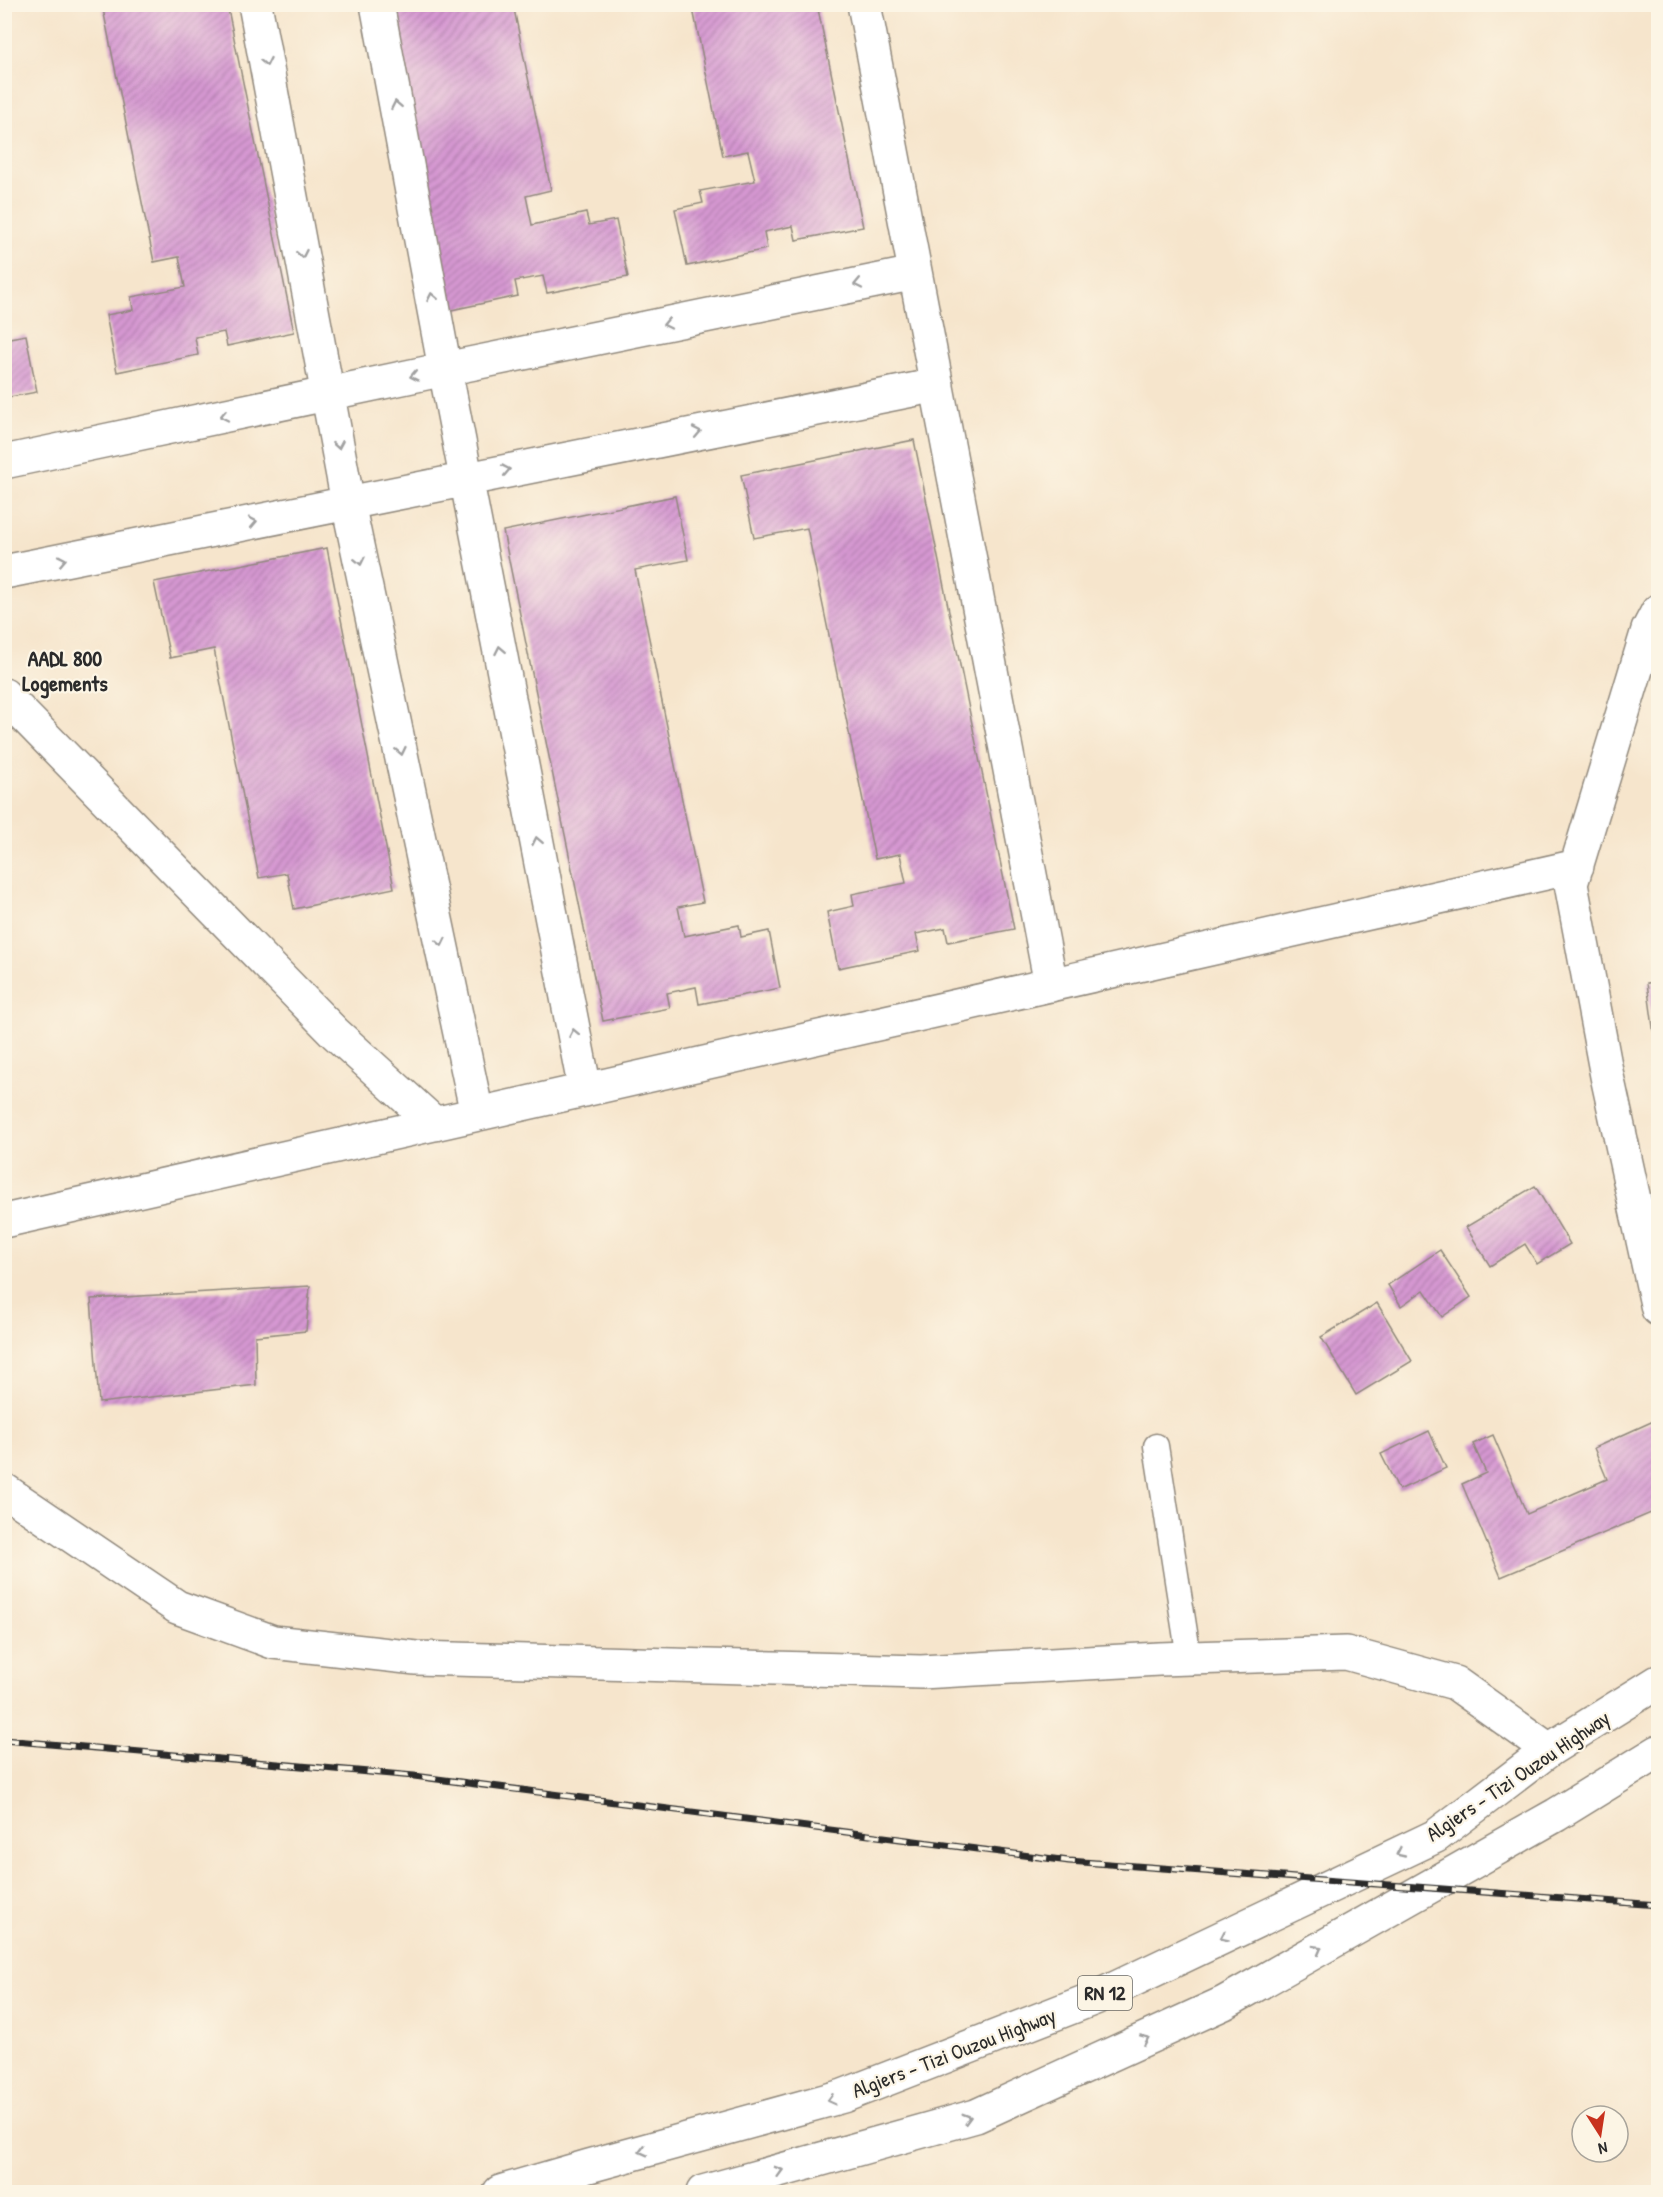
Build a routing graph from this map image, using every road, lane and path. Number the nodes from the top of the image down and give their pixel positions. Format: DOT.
graph roads {
  1 [pos="255,4"];
  2 [pos="377,4"];
  3 [pos="864,4"];
  4 [pos="915,273"];
  5 [pos="445,369"];
  6 [pos="938,385"];
  7 [pos="329,394"];
  8 [pos="4,462"];
  9 [pos="467,478"];
  10 [pos="348,503"];
  11 [pos="4,572"];
  12 [pos="1659,610"];
  13 [pos="4,695"];
  14 [pos="1577,866"];
  15 [pos="1051,984"];
  16 [pos="585,1090"];
  17 [pos="477,1114"];
  18 [pos="435,1124"];
  19 [pos="4,1221"];
  20 [pos="1659,1309"];
  21 [pos="1156,1446"];
  22 [pos="4,1490"];
  23 [pos="1189,1658"];
  24 [pos="1659,1682"];
  25 [pos="1549,1750"];
  26 [pos="1659,1752"];
  27 [pos="500,2193"];
  28 [pos="703,2193"];
  1 -- 7 [label="main road, one-way"];
  5 -- 2 [label="main road, one-way"];
  3 -- 4 [label="main road"];
  4 -- 5 [label="main road, one-way"];
  4 -- 6 [label="main road"];
  5 -- 7 [label="main road, one-way"];
  5 -- 9 [label="main road"];
  9 -- 6 [label="main road, one-way"];
  6 -- 15 [label="main road"];
  7 -- 8 [label="main road, one-way"];
  7 -- 10 [label="main road, one-way"];
  9 -- 10 [label="main road"];
  16 -- 9 [label="main road, one-way"];
  11 -- 10 [label="main road, one-way"];
  10 -- 17 [label="main road, one-way"];
  12 -- 14 [label="main road"];
  13 -- 18 [label="main road"];
  14 -- 15 [label="main road"];
  14 -- 20 [label="main road"];
  15 -- 16 [label="main road"];
  16 -- 17 [label="main road"];
  17 -- 18 [label="main road"];
  18 -- 19 [label="main road"];
  21 -- 23 [label="lane"];
  22 -- 23 [label="main road"];
  23 -- 25 [label="main road"];
  24 -- 25 [label="main road, Algiers - Tizi Ouzou Highway / RN 12"];
  25 -- 27 [label="main road, Algiers - Tizi Ouzou Highway / RN 12, one-way"];
  28 -- 26 [label="main road, RN 12, one-way"];
}
